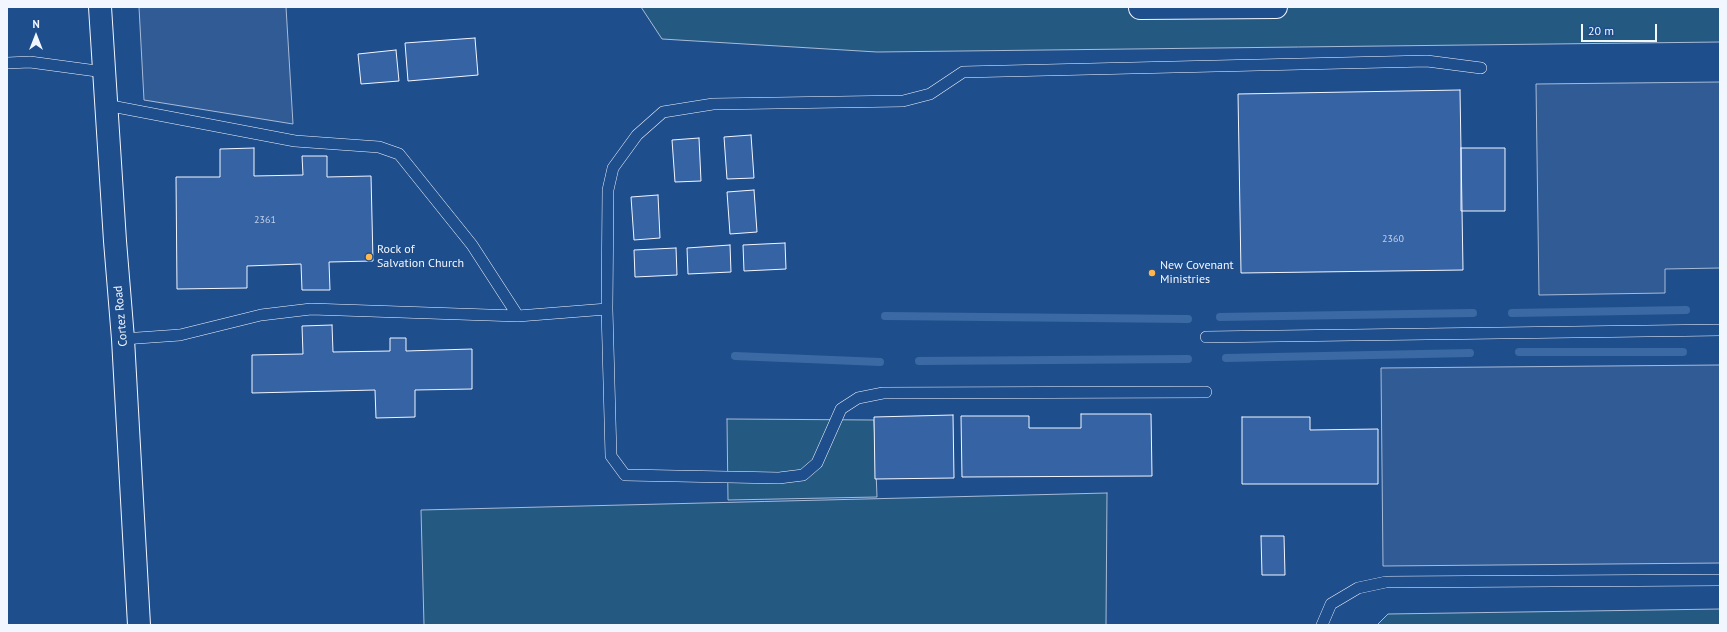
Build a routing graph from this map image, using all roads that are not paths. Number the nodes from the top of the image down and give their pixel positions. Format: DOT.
graph roads {
  1 [pos="100,7"];
  2 [pos="1276,7"];
  3 [pos="1140,8"];
  4 [pos="7,63"];
  5 [pos="1481,68"];
  6 [pos="104,72"];
  7 [pos="106,106"];
  8 [pos="607,309"];
  9 [pos="518,316"];
  10 [pos="1720,330"];
  11 [pos="1206,337"];
  12 [pos="123,339"];
  13 [pos="1206,392"];
  14 [pos="1720,580"];
  15 [pos="139,625"];
  16 [pos="1322,625"];
  1 -- 6 [label="street, Cortez Road"];
  2 -- 3 [label="street"];
  4 -- 6 [label="lane"];
  5 -- 8 [label="lane"];
  6 -- 7 [label="street, Cortez Road"];
  7 -- 9 [label="lane"];
  7 -- 12 [label="street, Cortez Road"];
  8 -- 9 [label="lane"];
  8 -- 13 [label="lane"];
  9 -- 12 [label="lane"];
  10 -- 11 [label="lane"];
  12 -- 15 [label="street, Cortez Road"];
  14 -- 16 [label="lane"];
}
